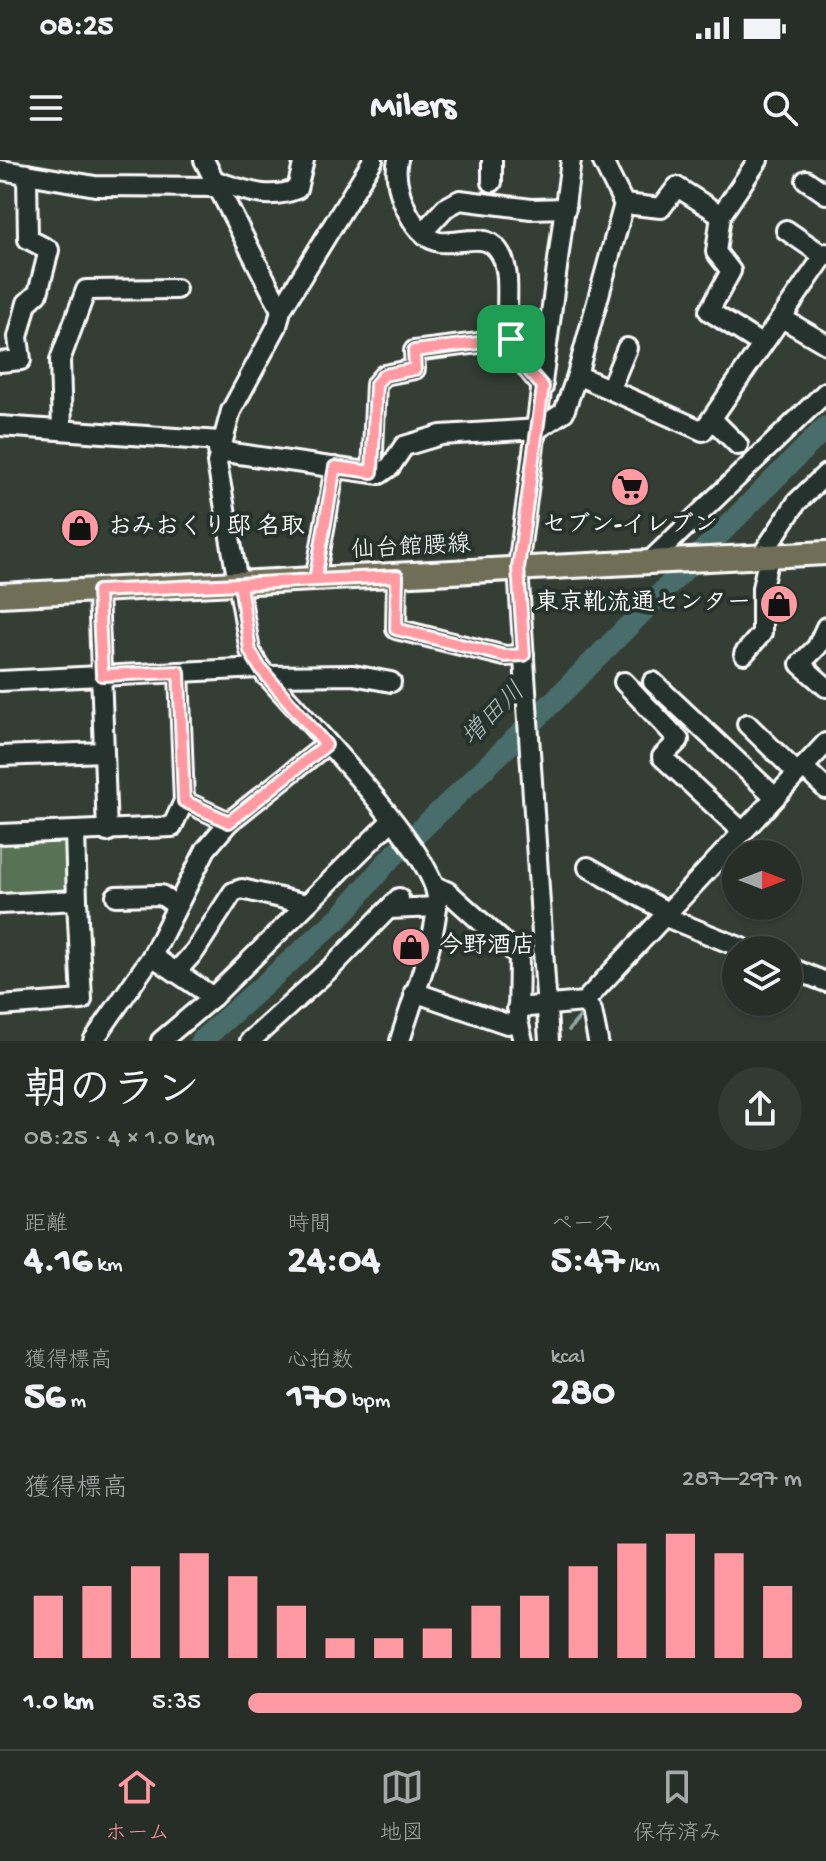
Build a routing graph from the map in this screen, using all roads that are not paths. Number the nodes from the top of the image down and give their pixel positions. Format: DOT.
graph roads {
  1 [pos="204,160"];
  2 [pos="304,160"];
  3 [pos="373,160"];
  4 [pos="398,160"];
  5 [pos="492,160"];
  6 [pos="571,160"];
  7 [pos="602,160"];
  8 [pos="758,160"];
  9 [pos="0,170"];
  10 [pos="27,174"];
  11 [pos="806,180"];
  12 [pos="492,182"];
  13 [pos="217,184"];
  14 [pos="826,194"];
  15 [pos="624,204"];
  16 [pos="566,208"];
  17 [pos="721,215"];
  18 [pos="786,230"];
  19 [pos="423,232"];
  20 [pos="825,254"];
  21 [pos="176,289"];
  22 [pos="281,310"];
  23 [pos="782,318"];
  24 [pos="511,339"];
  25 [pos="761,344"];
  26 [pos="826,344"];
  27 [pos="627,348"];
  28 [pos="0,362"];
  29 [pos="577,375"];
  30 [pos="543,387"];
  31 [pos="610,389"];
  32 [pos="826,392"];
  33 [pos="712,419"];
  34 [pos="0,426"];
  35 [pos="62,429"];
  36 [pos="538,429"];
  37 [pos="738,445"];
  38 [pos="219,446"];
  39 [pos="335,467"];
  40 [pos="372,472"];
  41 [pos="826,474"];
  42 [pos="826,553"];
  43 [pos="765,556"];
  44 [pos="653,562"];
  45 [pos="518,568"];
  46 [pos="397,576"];
  47 [pos="315,580"];
  48 [pos="240,584"];
  49 [pos="98,591"];
  50 [pos="0,595"];
  51 [pos="826,627"];
  52 [pos="744,654"];
  53 [pos="524,655"];
  54 [pos="179,672"];
  55 [pos="263,672"];
  56 [pos="102,675"];
  57 [pos="0,681"];
  58 [pos="391,682"];
  59 [pos="624,682"];
  60 [pos="653,682"];
  61 [pos="826,687"];
  62 [pos="747,724"];
  63 [pos="826,743"];
  64 [pos="326,745"];
  65 [pos="104,752"];
  66 [pos="0,756"];
  67 [pos="800,770"];
  68 [pos="826,789"];
  69 [pos="775,797"];
  70 [pos="184,801"];
  71 [pos="229,822"];
  72 [pos="393,822"];
  73 [pos="75,832"];
  74 [pos="107,832"];
  75 [pos="743,832"];
  76 [pos="0,834"];
  77 [pos="588,867"];
  78 [pos="435,886"];
  79 [pos="116,896"];
  80 [pos="77,900"];
  81 [pos="0,904"];
  82 [pos="306,904"];
  83 [pos="176,905"];
  84 [pos="437,907"];
  85 [pos="665,914"];
  86 [pos="722,939"];
  87 [pos="152,956"];
  88 [pos="176,972"];
  89 [pos="802,973"];
  90 [pos="826,982"];
  91 [pos="414,992"];
  92 [pos="213,997"];
  93 [pos="0,1006"];
  94 [pos="587,1006"];
  95 [pos="546,1007"];
  96 [pos="517,1014"];
  97 [pos="93,1041"];
  98 [pos="161,1041"];
  99 [pos="250,1041"];
  100 [pos="400,1041"];
  101 [pos="523,1041"];
  102 [pos="549,1041"];
  103 [pos="598,1041"];
  1 -- 13 [label="street"];
  2 -- 13 [label="street"];
  3 -- 22 [label="street"];
  4 -- 19 [label="street"];
  5 -- 12 [label="street"];
  6 -- 16 [label="street"];
  7 -- 15 [label="street"];
  8 -- 17 [label="street"];
  9 -- 10 [label="street"];
  10 -- 13 [label="street"];
  10 -- 28 [label="street"];
  11 -- 14 [label="street"];
  13 -- 22 [label="street"];
  15 -- 17 [label="street"];
  15 -- 29 [label="street"];
  16 -- 19 [label="street"];
  16 -- 30 [label="street"];
  17 -- 25 [label="street"];
  18 -- 20 [label="street"];
  19 -- 24 [label="street"];
  20 -- 23 [label="street"];
  21 -- 35 [label="street"];
  22 -- 38 [label="street"];
  23 -- 25 [label="street"];
  23 -- 26 [label="street"];
  24 -- 30 [label="street"];
  24 -- 40 [label="street"];
  25 -- 33 [label="street"];
  27 -- 31 [label="street"];
  29 -- 31 [label="street"];
  29 -- 36 [label="street"];
  30 -- 36 [label="street"];
  31 -- 33 [label="street"];
  32 -- 44 [label="street"];
  33 -- 37 [label="street"];
  34 -- 35 [label="street"];
  35 -- 38 [label="street"];
  36 -- 40 [label="street"];
  36 -- 45 [label="street"];
  38 -- 39 [label="street"];
  38 -- 48 [label="street"];
  39 -- 40 [label="street"];
  39 -- 47 [label="street"];
  41 -- 43 [label="street"];
  42 -- 43 [label="main road, 仙台館腰線"];
  43 -- 44 [label="main road, 仙台館腰線"];
  43 -- 52 [label="street"];
  44 -- 45 [label="main road, 仙台館腰線"];
  45 -- 46 [label="main road, 仙台館腰線"];
  45 -- 53 [label="street"];
  46 -- 47 [label="main road, 仙台館腰線"];
  46 -- 53 [label="street"];
  47 -- 48 [label="main road, 仙台館腰線"];
  48 -- 49 [label="main road, 仙台館腰線"];
  48 -- 55 [label="street"];
  49 -- 50 [label="main road, 仙台館腰線"];
  49 -- 56 [label="street"];
  51 -- 61 [label="street"];
  53 -- 95 [label="street"];
  54 -- 55 [label="street"];
  54 -- 56 [label="street"];
  54 -- 70 [label="street"];
  55 -- 58 [label="street"];
  55 -- 64 [label="street"];
  56 -- 57 [label="street"];
  56 -- 65 [label="street"];
  59 -- 75 [label="street"];
  60 -- 69 [label="street"];
  62 -- 67 [label="street"];
  63 -- 67 [label="street"];
  64 -- 71 [label="street"];
  64 -- 72 [label="street"];
  65 -- 66 [label="street"];
  65 -- 74 [label="street"];
  67 -- 68 [label="street"];
  67 -- 69 [label="street"];
  69 -- 75 [label="street"];
  70 -- 71 [label="street"];
  70 -- 74 [label="street"];
  71 -- 83 [label="street"];
  72 -- 78 [label="street"];
  72 -- 82 [label="street"];
  73 -- 74 [label="street"];
  73 -- 76 [label="street"];
  73 -- 80 [label="street"];
  75 -- 85 [label="street"];
  77 -- 85 [label="street"];
  78 -- 84 [label="street"];
  78 -- 96 [label="street"];
  79 -- 83 [label="street"];
  80 -- 81 [label="street"];
  80 -- 93 [label="street"];
  82 -- 88 [label="street"];
  82 -- 92 [label="street"];
  83 -- 87 [label="street"];
  84 -- 91 [label="street"];
  84 -- 99 [label="street"];
  85 -- 86 [label="street"];
  85 -- 94 [label="street"];
  87 -- 88 [label="street"];
  87 -- 97 [label="street"];
  88 -- 92 [label="street"];
  89 -- 90 [label="street"];
  91 -- 96 [label="street"];
  91 -- 100 [label="street"];
  92 -- 98 [label="street"];
  94 -- 95 [label="street"];
  94 -- 103 [label="street"];
  95 -- 96 [label="street"];
  95 -- 102 [label="street"];
  96 -- 101 [label="street"];
}
